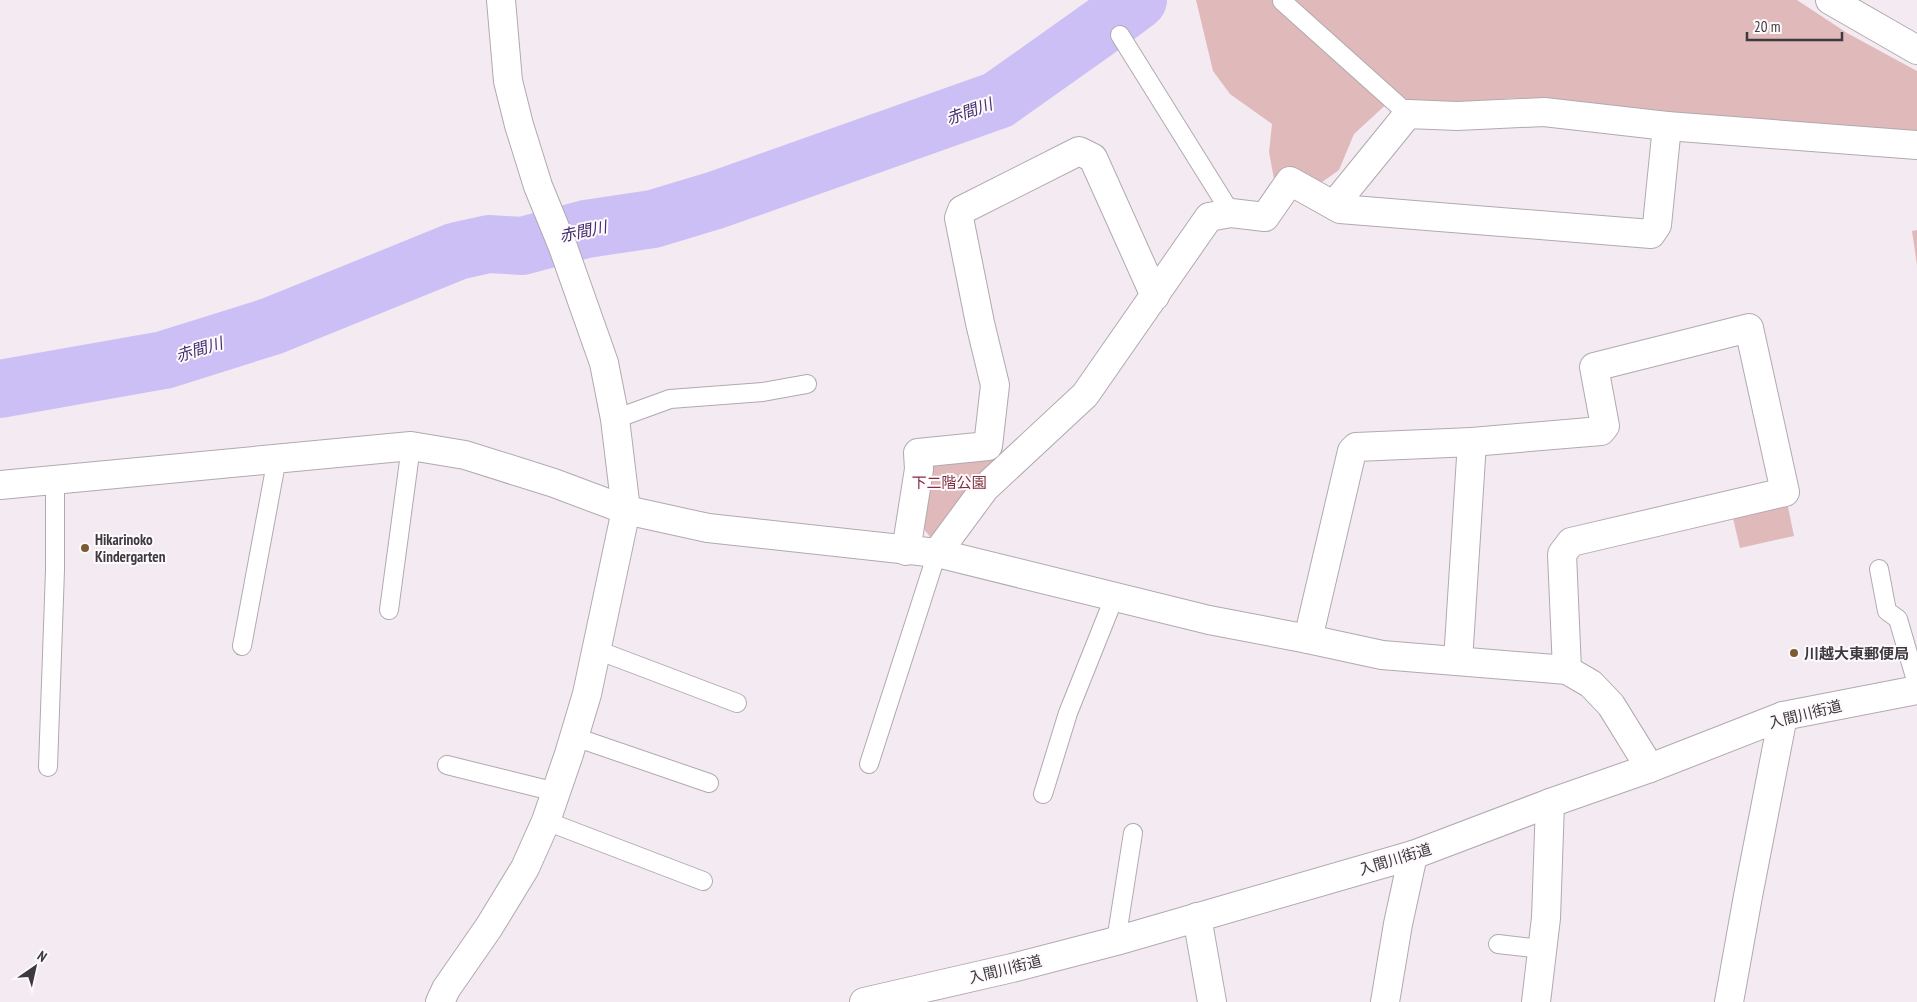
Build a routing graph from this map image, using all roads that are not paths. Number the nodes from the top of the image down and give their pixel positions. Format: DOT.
graph roads {
  1 [pos="501,0"];
  2 [pos="1830,0"];
  3 [pos="1282,1"];
  4 [pos="1120,35"];
  5 [pos="1917,50"];
  6 [pos="1408,114"];
  7 [pos="1666,126"];
  8 [pos="1917,145"];
  9 [pos="1334,205"];
  10 [pos="1231,213"];
  11 [pos="1155,296"];
  12 [pos="807,384"];
  13 [pos="615,419"];
  14 [pos="1472,442"];
  15 [pos="411,446"];
  16 [pos="277,458"];
  17 [pos="55,480"];
  18 [pos="0,485"];
  19 [pos="626,510"];
  20 [pos="906,551"];
  21 [pos="937,553"];
  22 [pos="1879,569"];
  23 [pos="1114,598"];
  24 [pos="389,610"];
  25 [pos="1308,638"];
  26 [pos="242,646"];
  27 [pos="596,650"];
  28 [pos="1458,661"];
  29 [pos="1567,670"];
  30 [pos="1917,684"];
  31 [pos="1917,690"];
  32 [pos="737,703"];
  33 [pos="1784,716"];
  34 [pos="574,737"];
  35 [pos="869,764"];
  36 [pos="447,765"];
  37 [pos="48,767"];
  38 [pos="1650,768"];
  39 [pos="709,783"];
  40 [pos="556,792"];
  41 [pos="1043,794"];
  42 [pos="1550,803"];
  43 [pos="546,821"];
  44 [pos="1133,833"];
  45 [pos="1413,855"];
  46 [pos="703,880"];
  47 [pos="1197,917"];
  48 [pos="1116,941"];
  49 [pos="1498,944"];
  50 [pos="1542,949"];
  51 [pos="917,996"];
  52 [pos="440,1002"];
  53 [pos="864,1002"];
  54 [pos="1212,1002"];
  55 [pos="1385,1002"];
  56 [pos="1536,1002"];
  57 [pos="1729,1002"];
  1 -- 13 [label="street"];
  2 -- 5 [label="street"];
  3 -- 6 [label="lane"];
  4 -- 10 [label="lane"];
  6 -- 7 [label="street"];
  6 -- 9 [label="street"];
  7 -- 8 [label="street"];
  7 -- 9 [label="street"];
  9 -- 10 [label="street"];
  10 -- 11 [label="street"];
  11 -- 20 [label="street"];
  11 -- 21 [label="street"];
  12 -- 13 [label="lane"];
  13 -- 19 [label="street"];
  14 -- 25 [label="street"];
  14 -- 28 [label="street"];
  14 -- 29 [label="street"];
  15 -- 16 [label="street"];
  15 -- 19 [label="street"];
  15 -- 24 [label="lane"];
  16 -- 17 [label="street"];
  16 -- 26 [label="lane"];
  17 -- 18 [label="street"];
  17 -- 37 [label="lane"];
  19 -- 20 [label="street"];
  19 -- 27 [label="street"];
  20 -- 21 [label="street"];
  21 -- 23 [label="street"];
  21 -- 35 [label="lane"];
  22 -- 30 [label="lane"];
  23 -- 25 [label="street"];
  23 -- 41 [label="lane"];
  25 -- 28 [label="street"];
  27 -- 32 [label="lane"];
  27 -- 34 [label="street"];
  28 -- 29 [label="street"];
  29 -- 38 [label="street"];
  31 -- 33 [label="street, 入間川街道"];
  33 -- 38 [label="street, 入間川街道"];
  33 -- 57 [label="street"];
  34 -- 39 [label="lane"];
  34 -- 40 [label="street"];
  36 -- 40 [label="lane"];
  38 -- 42 [label="street, 入間川街道"];
  40 -- 43 [label="street"];
  42 -- 45 [label="street, 入間川街道"];
  42 -- 50 [label="street"];
  43 -- 46 [label="lane"];
  43 -- 52 [label="street"];
  44 -- 48 [label="lane"];
  45 -- 47 [label="street, 入間川街道"];
  45 -- 55 [label="street"];
  47 -- 48 [label="street, 入間川街道"];
  47 -- 54 [label="street"];
  48 -- 51 [label="street, 入間川街道"];
  49 -- 50 [label="lane"];
  50 -- 56 [label="street"];
  51 -- 53 [label="street, 入間川街道"];
}
